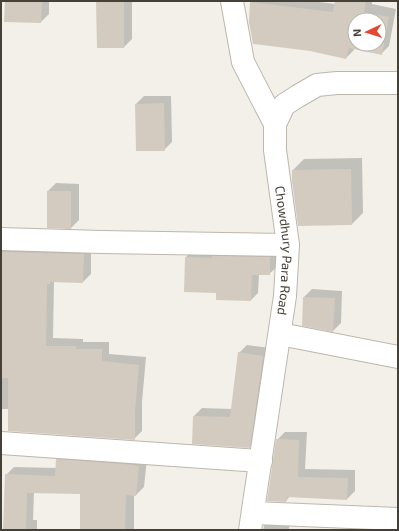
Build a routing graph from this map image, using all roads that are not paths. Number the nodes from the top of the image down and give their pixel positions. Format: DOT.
graph roads {
  1 [pos="232,1"];
  2 [pos="398,83"];
  3 [pos="275,124"];
  4 [pos="1,239"];
  5 [pos="288,245"];
  6 [pos="280,334"];
  7 [pos="398,357"];
  8 [pos="1,443"];
  9 [pos="261,461"];
  10 [pos="398,519"];
  11 [pos="252,522"];
  1 -- 3 [label="street, Chowdhury Para Road"];
  2 -- 3 [label="street"];
  3 -- 5 [label="street, Chowdhury Para Road"];
  4 -- 5 [label="street"];
  5 -- 6 [label="street, Chowdhury Para Road"];
  6 -- 7 [label="street"];
  6 -- 9 [label="street, Chowdhury Para Road"];
  8 -- 9 [label="street"];
  9 -- 11 [label="street, Chowdhury Para Road"];
  10 -- 11 [label="street"];
}
